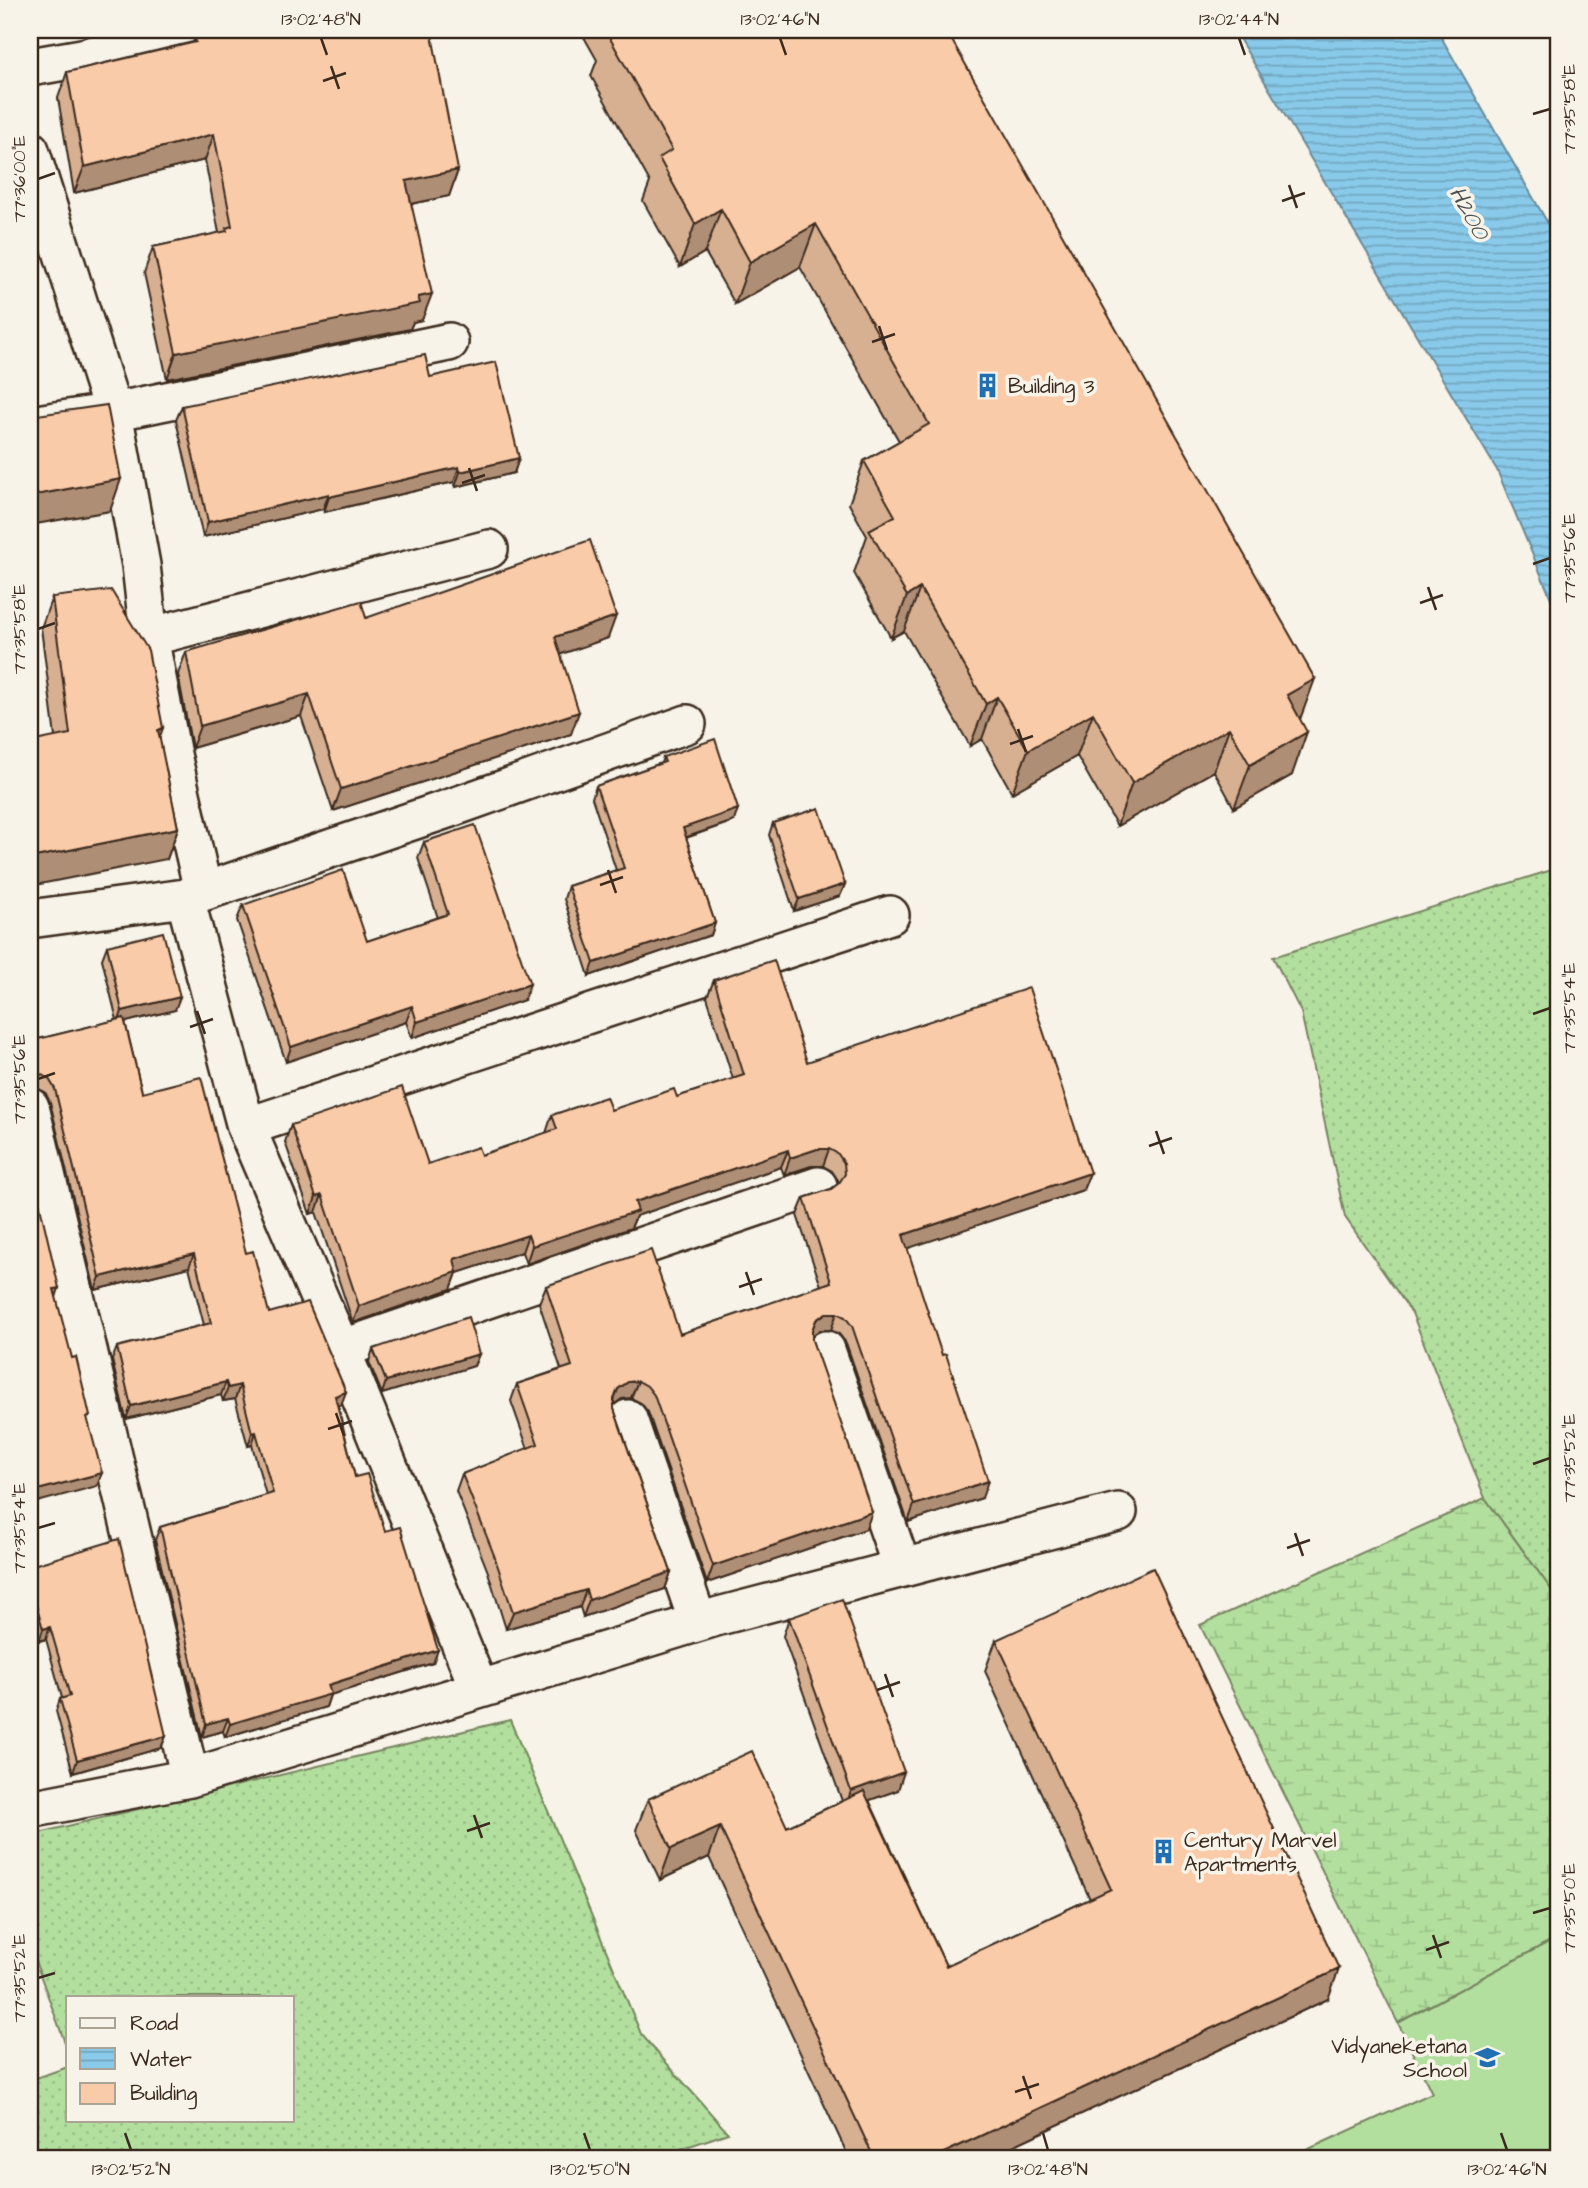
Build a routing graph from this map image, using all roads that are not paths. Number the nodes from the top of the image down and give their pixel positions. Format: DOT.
graph roads {
  1 [pos="192,30"];
  2 [pos="30,67"];
  3 [pos="30,150"];
  4 [pos="449,342"];
  5 [pos="114,412"];
  6 [pos="30,425"];
  7 [pos="489,549"];
  8 [pos="149,637"];
  9 [pos="687,724"];
  10 [pos="194,894"];
  11 [pos="890,915"];
  12 [pos="30,919"];
  13 [pos="30,1107"];
  14 [pos="246,1127"];
  15 [pos="818,1186"];
  16 [pos="341,1349"];
  17 [pos="826,1350"];
  18 [pos="628,1419"];
  19 [pos="1118,1511"];
  20 [pos="902,1568"];
  21 [pos="698,1622"];
  22 [pos="479,1689"];
  23 [pos="190,1779"];
  24 [pos="30,1810"];
  1 -- 2 [label="street"];
  3 -- 5 [label="street"];
  4 -- 5 [label="street"];
  5 -- 6 [label="street"];
  5 -- 8 [label="street"];
  7 -- 8 [label="street"];
  8 -- 10 [label="street"];
  9 -- 10 [label="street"];
  10 -- 12 [label="street"];
  10 -- 14 [label="street"];
  11 -- 14 [label="street"];
  13 -- 23 [label="street"];
  14 -- 16 [label="street"];
  15 -- 16 [label="street"];
  16 -- 22 [label="street"];
  17 -- 20 [label="street"];
  18 -- 21 [label="street"];
  19 -- 20 [label="street"];
  20 -- 21 [label="street"];
  21 -- 22 [label="street"];
  22 -- 23 [label="street"];
  23 -- 24 [label="street"];
}
